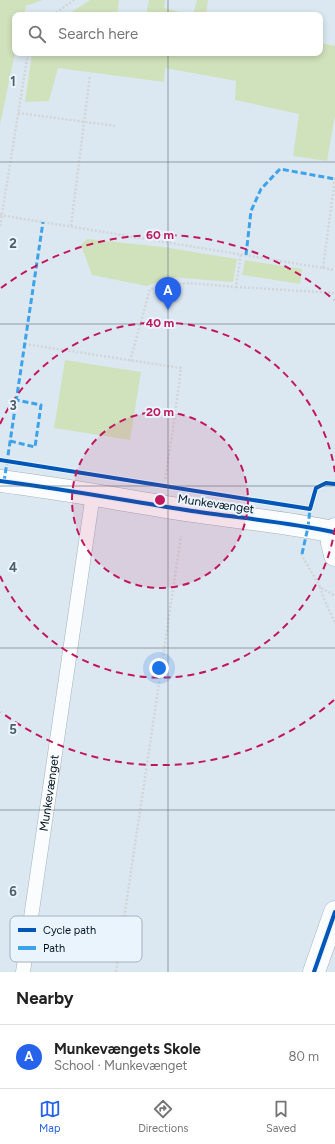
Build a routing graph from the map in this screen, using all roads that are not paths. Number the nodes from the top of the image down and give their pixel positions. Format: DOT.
graph roads {
  1 [pos="0,481"];
  2 [pos="93,494"];
  3 [pos="334,530"];
  4 [pos="335,556"];
  5 [pos="335,912"];
  6 [pos="31,916"];
  7 [pos="24,962"];
  8 [pos="23,972"];
  9 [pos="314,972"];
  1 -- 2 [label="street, Munkevænget"];
  2 -- 3 [label="street, Munkevænget"];
  2 -- 6 [label="lane, Munkevænget"];
  3 -- 4 [label="street"];
  5 -- 9 [label="street"];
  7 -- 8 [label="lane, Munkevænget"];
}
